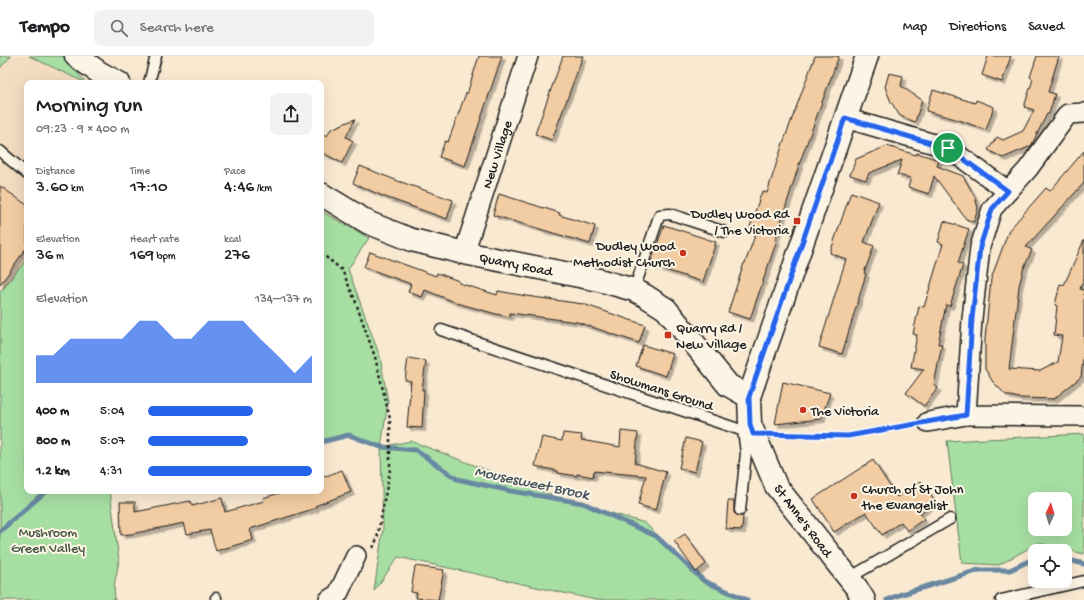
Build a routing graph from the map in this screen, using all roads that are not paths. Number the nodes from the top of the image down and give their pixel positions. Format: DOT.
graph roads {
  1 [pos="76,56"];
  2 [pos="156,56"];
  3 [pos="528,56"];
  4 [pos="867,56"];
  5 [pos="114,80"];
  6 [pos="150,80"];
  7 [pos="1084,113"];
  8 [pos="845,118"];
  9 [pos="0,152"];
  10 [pos="24,172"];
  11 [pos="1008,191"];
  12 [pos="324,196"];
  13 [pos="725,232"];
  14 [pos="464,253"];
  15 [pos="634,290"];
  16 [pos="441,330"];
  17 [pos="749,397"];
  18 [pos="966,415"];
  19 [pos="1084,416"];
  20 [pos="928,422"];
  21 [pos="748,432"];
  22 [pos="740,510"];
  23 [pos="950,519"];
  24 [pos="363,555"];
  25 [pos="1084,581"];
  26 [pos="856,588"];
  27 [pos="329,600"];
  28 [pos="1001,600"];
  1 -- 5 [label="street"];
  2 -- 6 [label="lane"];
  3 -- 14 [label="street, New Village"];
  4 -- 8 [label="street"];
  7 -- 11 [label="street"];
  8 -- 11 [label="street"];
  8 -- 17 [label="street"];
  9 -- 10 [label="lane"];
  11 -- 18 [label="street"];
  12 -- 14 [label="street, Quarry Road"];
  13 -- 15 [label="lane"];
  14 -- 15 [label="street, Quarry Road"];
  15 -- 17 [label="street, Quarry Road"];
  16 -- 21 [label="lane, Showmans Ground"];
  17 -- 21 [label="street, St Anne's Road"];
  18 -- 19 [label="street"];
  18 -- 20 [label="street"];
  21 -- 22 [label="lane"];
  21 -- 26 [label="street, St Anne's Road"];
  23 -- 26 [label="lane"];
  24 -- 27 [label="street"];
  25 -- 28 [label="lane"];
}
